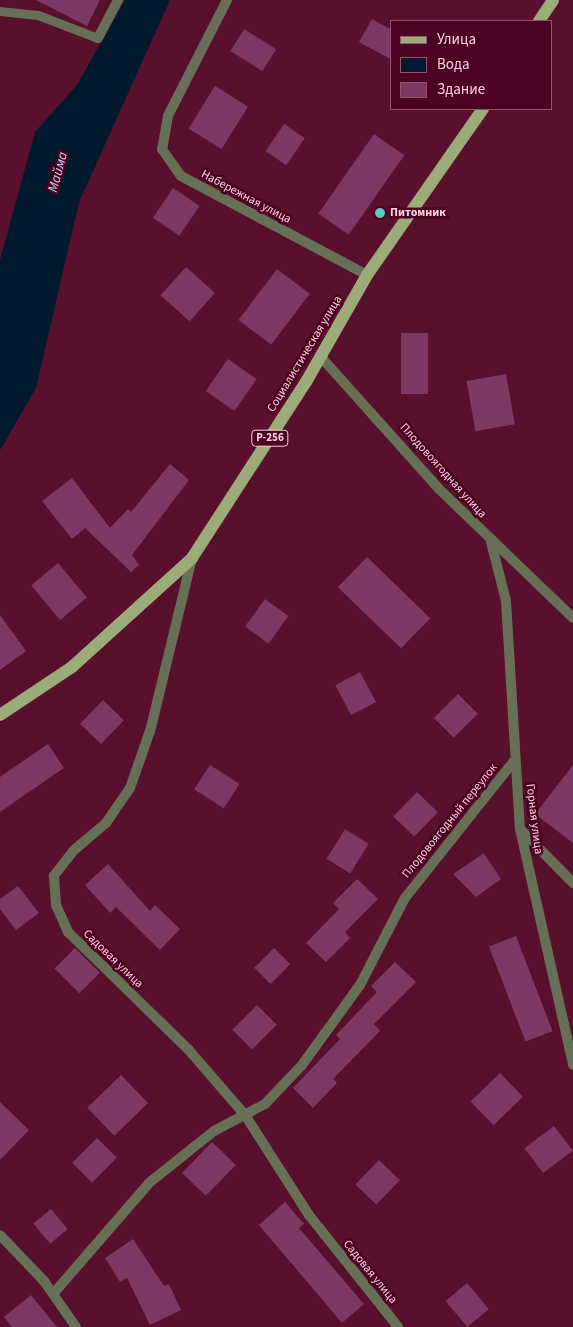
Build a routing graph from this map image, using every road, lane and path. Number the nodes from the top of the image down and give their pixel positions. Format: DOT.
graph roads {
  1 [pos="118,0"];
  2 [pos="227,0"];
  3 [pos="553,0"];
  4 [pos="0,11"];
  5 [pos="541,20"];
  6 [pos="98,38"];
  7 [pos="482,110"];
  8 [pos="367,275"];
  9 [pos="321,357"];
  10 [pos="492,542"];
  11 [pos="192,558"];
  12 [pos="573,618"];
  13 [pos="0,715"];
  14 [pos="514,760"];
  15 [pos="520,829"];
  16 [pos="573,883"];
  17 [pos="573,1065"];
  18 [pos="245,1115"];
  19 [pos="0,1234"];
  20 [pos="53,1294"];
  21 [pos="76,1327"];
  22 [pos="398,1327"];
  1 -- 6 [label="street"];
  2 -- 8 [label="street, Набережная улица"];
  3 -- 5 [label="main road"];
  4 -- 6 [label="lane"];
  7 -- 8 [label="main road, Социалистическая улица / Р-256"];
  8 -- 9 [label="main road, Социалистическая улица / Р-256"];
  9 -- 10 [label="street, Плодовоягодная улица"];
  9 -- 11 [label="main road, Социалистическая улица / Р-256"];
  10 -- 12 [label="street, Плодовоягодная улица"];
  10 -- 14 [label="street, Горная улица"];
  11 -- 13 [label="main road, Социалистическая улица / Р-256"];
  11 -- 18 [label="street, Садовая улица"];
  14 -- 15 [label="street, Горная улица"];
  14 -- 18 [label="street, Плодовоягодный переулок"];
  15 -- 16 [label="street"];
  15 -- 17 [label="street, Горная улица"];
  18 -- 20 [label="street, Плодовоягодный переулок"];
  18 -- 22 [label="street, Садовая улица"];
  19 -- 20 [label="street"];
  20 -- 21 [label="street"];
}
